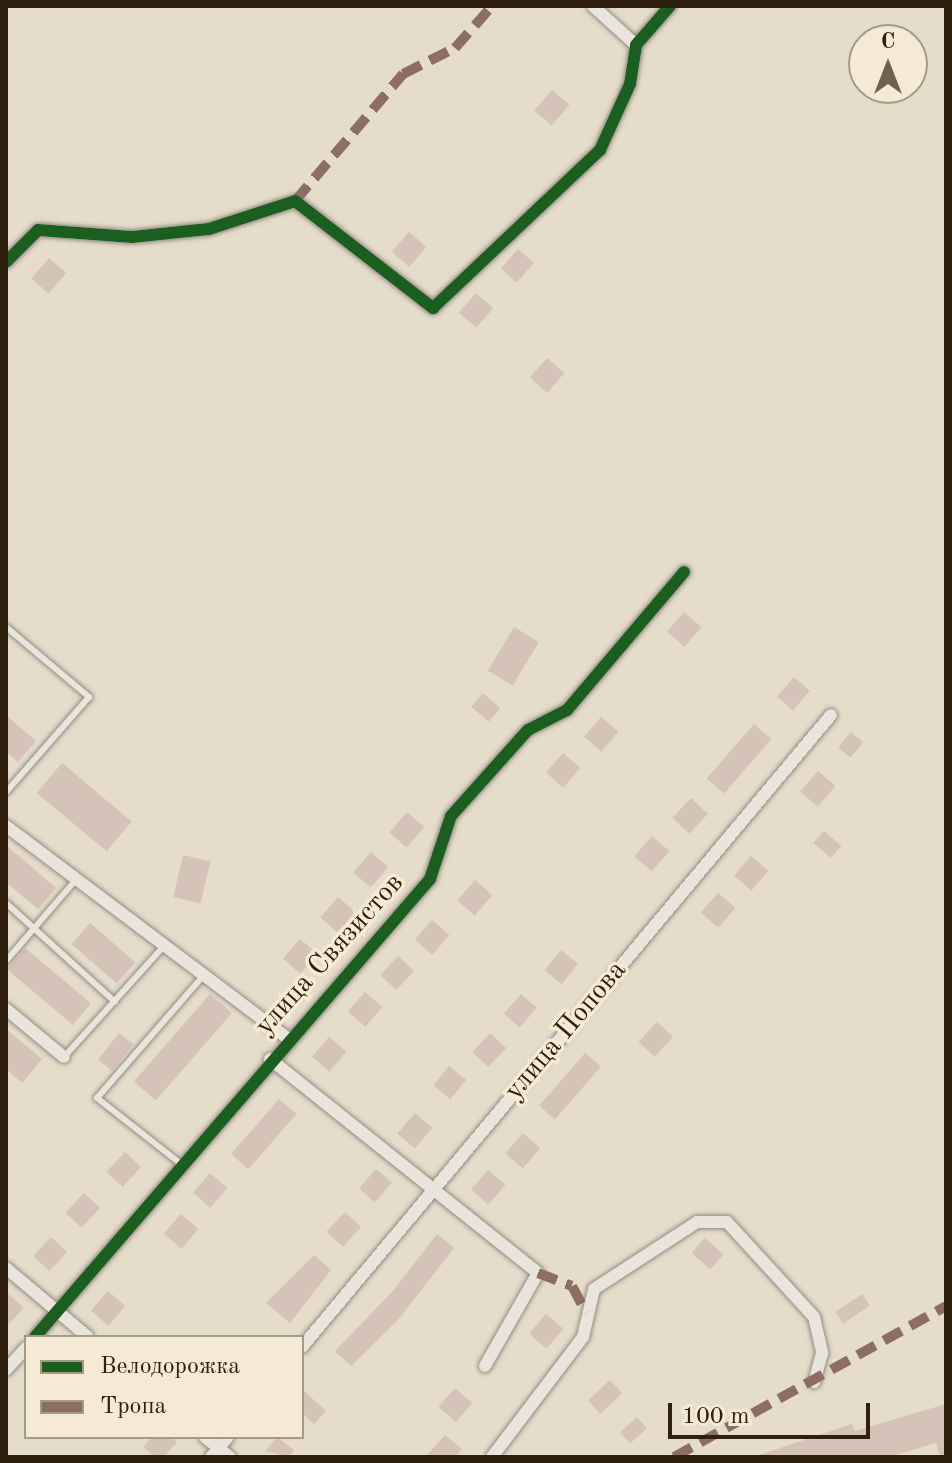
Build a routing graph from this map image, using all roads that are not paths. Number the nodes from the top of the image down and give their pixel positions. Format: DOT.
graph roads {
  1 [pos="593,6"];
  2 [pos="670,6"];
  3 [pos="636,45"];
  4 [pos="6,262"];
  5 [pos="684,572"];
  6 [pos="6,627"];
  7 [pos="831,715"];
  8 [pos="6,792"];
  9 [pos="6,826"];
  10 [pos="74,882"];
  11 [pos="6,903"];
  12 [pos="34,928"];
  13 [pos="162,948"];
  14 [pos="6,961"];
  15 [pos="203,976"];
  16 [pos="115,1002"];
  17 [pos="6,1009"];
  18 [pos="287,1038"];
  19 [pos="64,1057"];
  20 [pos="270,1059"];
  21 [pos="181,1164"];
  22 [pos="433,1189"];
  23 [pos="6,1268"];
  24 [pos="58,1312"];
  25 [pos="37,1335"];
  26 [pos="86,1335"];
  27 [pos="304,1345"];
  28 [pos="24,1350"];
  29 [pos="485,1366"];
  30 [pos="6,1370"];
  31 [pos="814,1382"];
  32 [pos="215,1453"];
  33 [pos="230,1457"];
  34 [pos="492,1457"];
  1 -- 3 [label="street"];
  2 -- 3 [label="street"];
  3 -- 4 [label="street"];
  5 -- 18 [label="street, улица Связистов"];
  6 -- 8 [label="lane"];
  7 -- 22 [label="street, улица Попова"];
  9 -- 10 [label="street"];
  10 -- 12 [label="lane"];
  10 -- 13 [label="street"];
  11 -- 12 [label="lane"];
  12 -- 14 [label="lane"];
  12 -- 16 [label="lane"];
  13 -- 15 [label="street"];
  13 -- 16 [label="lane"];
  15 -- 18 [label="street"];
  15 -- 21 [label="lane"];
  16 -- 19 [label="lane"];
  17 -- 19 [label="street"];
  18 -- 20 [label="street, улица Связистов"];
  20 -- 21 [label="street, улица Связистов"];
  20 -- 22 [label="street"];
  21 -- 24 [label="street, улица Связистов"];
  22 -- 27 [label="street, улица Попова"];
  22 -- 29 [label="street"];
  23 -- 24 [label="street"];
  24 -- 25 [label="street, улица Связистов"];
  24 -- 26 [label="street"];
  28 -- 30 [label="street"];
  31 -- 34 [label="street"];
  32 -- 33 [label="street"];
}
